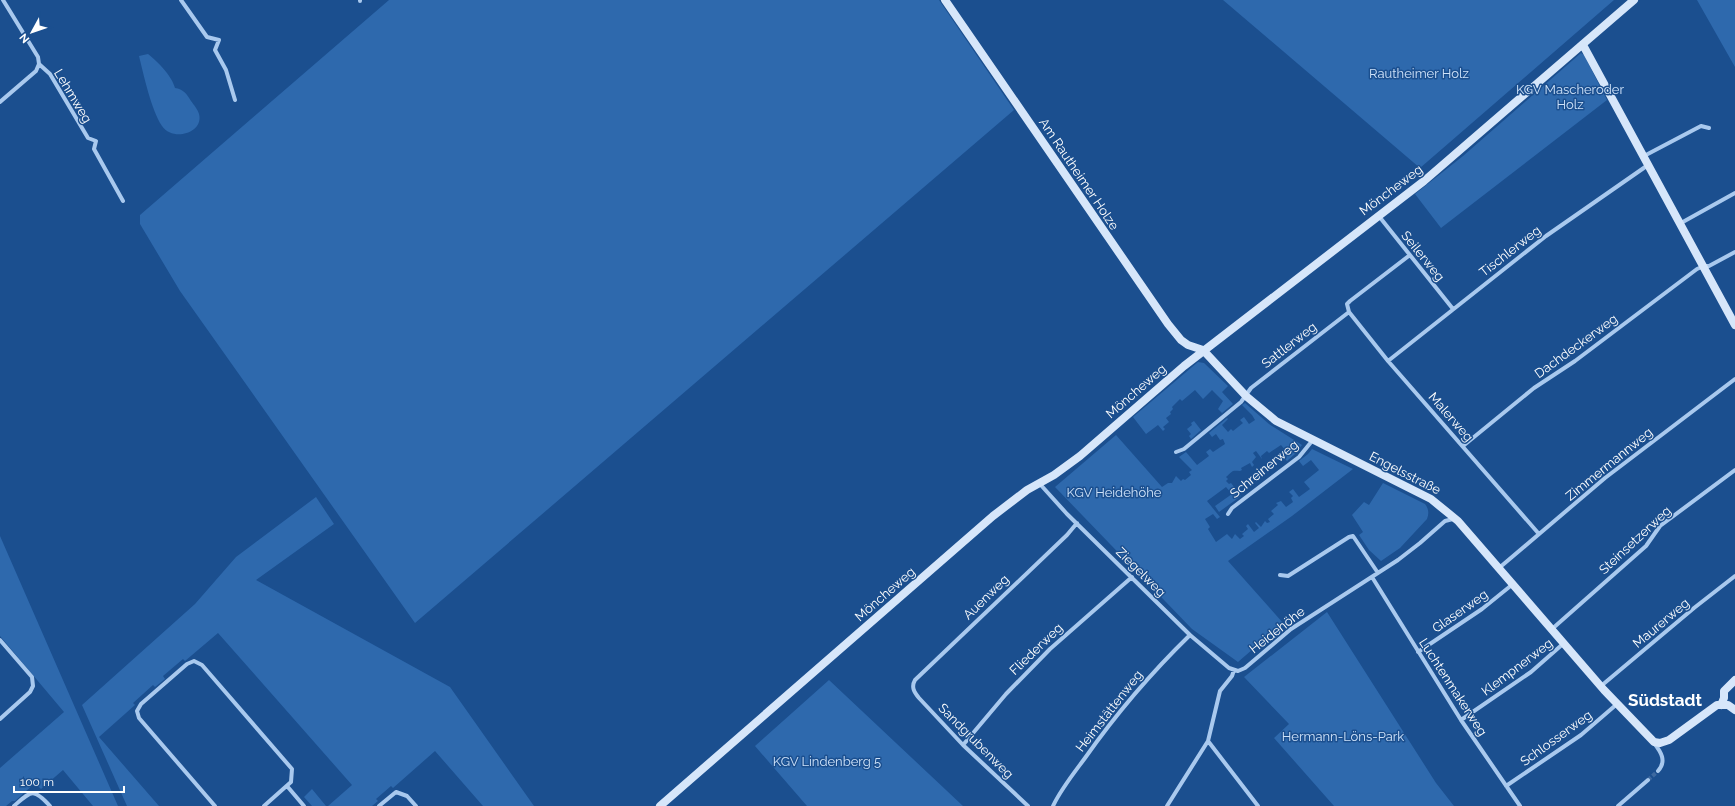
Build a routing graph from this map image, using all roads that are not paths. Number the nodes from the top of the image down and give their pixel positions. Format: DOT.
graph roads {
  1 [pos="3,0"];
  2 [pos="181,0"];
  3 [pos="945,0"];
  4 [pos="1634,0"];
  5 [pos="1583,45"];
  6 [pos="39,64"];
  7 [pos="235,100"];
  8 [pos="0,102"];
  9 [pos="1709,128"];
  10 [pos="1644,156"];
  11 [pos="1649,164"];
  12 [pos="1735,193"];
  13 [pos="123,201"];
  14 [pos="1378,215"];
  15 [pos="1681,223"];
  16 [pos="1735,252"];
  17 [pos="1410,255"];
  18 [pos="1704,266"];
  19 [pos="1453,309"];
  20 [pos="1349,312"];
  21 [pos="1735,325"];
  22 [pos="1203,350"];
  23 [pos="1388,360"];
  24 [pos="1735,380"];
  25 [pos="1246,396"];
  26 [pos="1312,441"];
  27 [pos="1463,446"];
  28 [pos="1176,452"];
  29 [pos="1735,470"];
  30 [pos="1039,483"];
  31 [pos="1228,514"];
  32 [pos="1458,521"];
  33 [pos="1077,523"];
  34 [pos="1539,534"];
  35 [pos="1499,568"];
  36 [pos="1378,573"];
  37 [pos="1280,575"];
  38 [pos="1735,576"];
  39 [pos="1132,577"];
  40 [pos="1372,577"];
  41 [pos="1513,584"];
  42 [pos="1552,629"];
  43 [pos="1190,636"];
  44 [pos="0,640"];
  45 [pos="1564,643"];
  46 [pos="1418,652"];
  47 [pos="1234,670"];
  48 [pos="1735,680"];
  49 [pos="1601,686"];
  50 [pos="913,688"];
  51 [pos="1616,704"];
  52 [pos="1721,705"];
  53 [pos="1735,710"];
  54 [pos="0,719"];
  55 [pos="1462,720"];
  56 [pos="1208,741"];
  57 [pos="1654,742"];
  58 [pos="963,745"];
  59 [pos="1658,771"];
  60 [pos="1648,780"];
  61 [pos="287,786"];
  62 [pos="1506,786"];
  63 [pos="14,806"];
  64 [pos="50,806"];
  65 [pos="215,806"];
  66 [pos="264,806"];
  67 [pos="304,806"];
  68 [pos="379,806"];
  69 [pos="416,806"];
  70 [pos="660,806"];
  71 [pos="1028,806"];
  72 [pos="1053,806"];
  73 [pos="1167,806"];
  74 [pos="1258,806"];
  75 [pos="1520,806"];
  76 [pos="1618,806"];
  1 -- 6 [label="street, Lehmweg"];
  2 -- 7 [label="street"];
  3 -- 22 [label="street, Am Rautheimer Holze"];
  4 -- 5 [label="street, Möncheweg"];
  5 -- 10 [label="street"];
  5 -- 14 [label="street, Möncheweg"];
  6 -- 8 [label="street"];
  6 -- 13 [label="street, Lehmweg"];
  9 -- 10 [label="street"];
  10 -- 11 [label="street"];
  11 -- 15 [label="street"];
  11 -- 19 [label="street, Tischlerweg"];
  12 -- 15 [label="street"];
  14 -- 17 [label="street, Seilerweg"];
  14 -- 22 [label="street, Möncheweg"];
  15 -- 18 [label="street"];
  16 -- 18 [label="street, Dachdeckerweg"];
  17 -- 19 [label="street, Seilerweg"];
  17 -- 20 [label="street, Sattlerweg"];
  18 -- 21 [label="street"];
  18 -- 27 [label="street, Dachdeckerweg"];
  19 -- 23 [label="street, Tischlerweg"];
  20 -- 23 [label="street, Malerweg"];
  20 -- 25 [label="street, Sattlerweg"];
  22 -- 25 [label="street, Engelsstraße"];
  22 -- 30 [label="street, Möncheweg"];
  23 -- 27 [label="street, Malerweg"];
  24 -- 34 [label="street, Zimmermannweg"];
  25 -- 26 [label="street, Engelsstraße"];
  25 -- 28 [label="street, Sattlerweg"];
  26 -- 31 [label="street, Schreinerweg"];
  26 -- 32 [label="street, Engelsstraße"];
  27 -- 34 [label="street, Malerweg"];
  29 -- 42 [label="street, Steinsetzerweg"];
  30 -- 33 [label="street, Ziegelweg"];
  30 -- 70 [label="street, Möncheweg"];
  32 -- 35 [label="street, Engelsstraße"];
  32 -- 36 [label="street, Heidehöhe"];
  33 -- 39 [label="street, Ziegelweg"];
  33 -- 50 [label="street, Auenweg"];
  34 -- 35 [label="street, Zimmermannweg"];
  35 -- 41 [label="street, Engelsstraße"];
  36 -- 37 [label="street"];
  36 -- 40 [label="street, Heidehöhe"];
  38 -- 49 [label="street, Maurerweg"];
  39 -- 43 [label="street, Ziegelweg"];
  39 -- 58 [label="street, Fliederweg"];
  40 -- 46 [label="street, Luchtenmakerweg"];
  40 -- 47 [label="street, Heidehöhe"];
  41 -- 42 [label="street, Engelsstraße"];
  41 -- 46 [label="street, Glaserweg"];
  42 -- 45 [label="street, Engelsstraße"];
  43 -- 47 [label="street, Ziegelweg"];
  43 -- 72 [label="street, Heimstättenweg"];
  44 -- 54 [label="street"];
  45 -- 49 [label="street, Engelsstraße"];
  45 -- 55 [label="street, Klempnerweg"];
  46 -- 55 [label="street, Luchtenmakerweg"];
  47 -- 56 [label="street"];
  48 -- 52 [label="street"];
  49 -- 51 [label="street, Engelsstraße"];
  50 -- 58 [label="street, Sandgrubenweg"];
  51 -- 57 [label="street, Engelsstraße"];
  51 -- 62 [label="street, Schlosserweg"];
  52 -- 53 [label="street"];
  52 -- 57 [label="street"];
  55 -- 62 [label="street, Luchtenmakerweg"];
  56 -- 73 [label="street"];
  56 -- 74 [label="street"];
  57 -- 59 [label="street"];
  58 -- 71 [label="street, Sandgrubenweg"];
  60 -- 76 [label="street"];
  61 -- 65 [label="street"];
  61 -- 66 [label="street"];
  61 -- 67 [label="street"];
  62 -- 75 [label="street, Luchtenmakerweg"];
  63 -- 64 [label="street"];
  68 -- 69 [label="street"];
}
